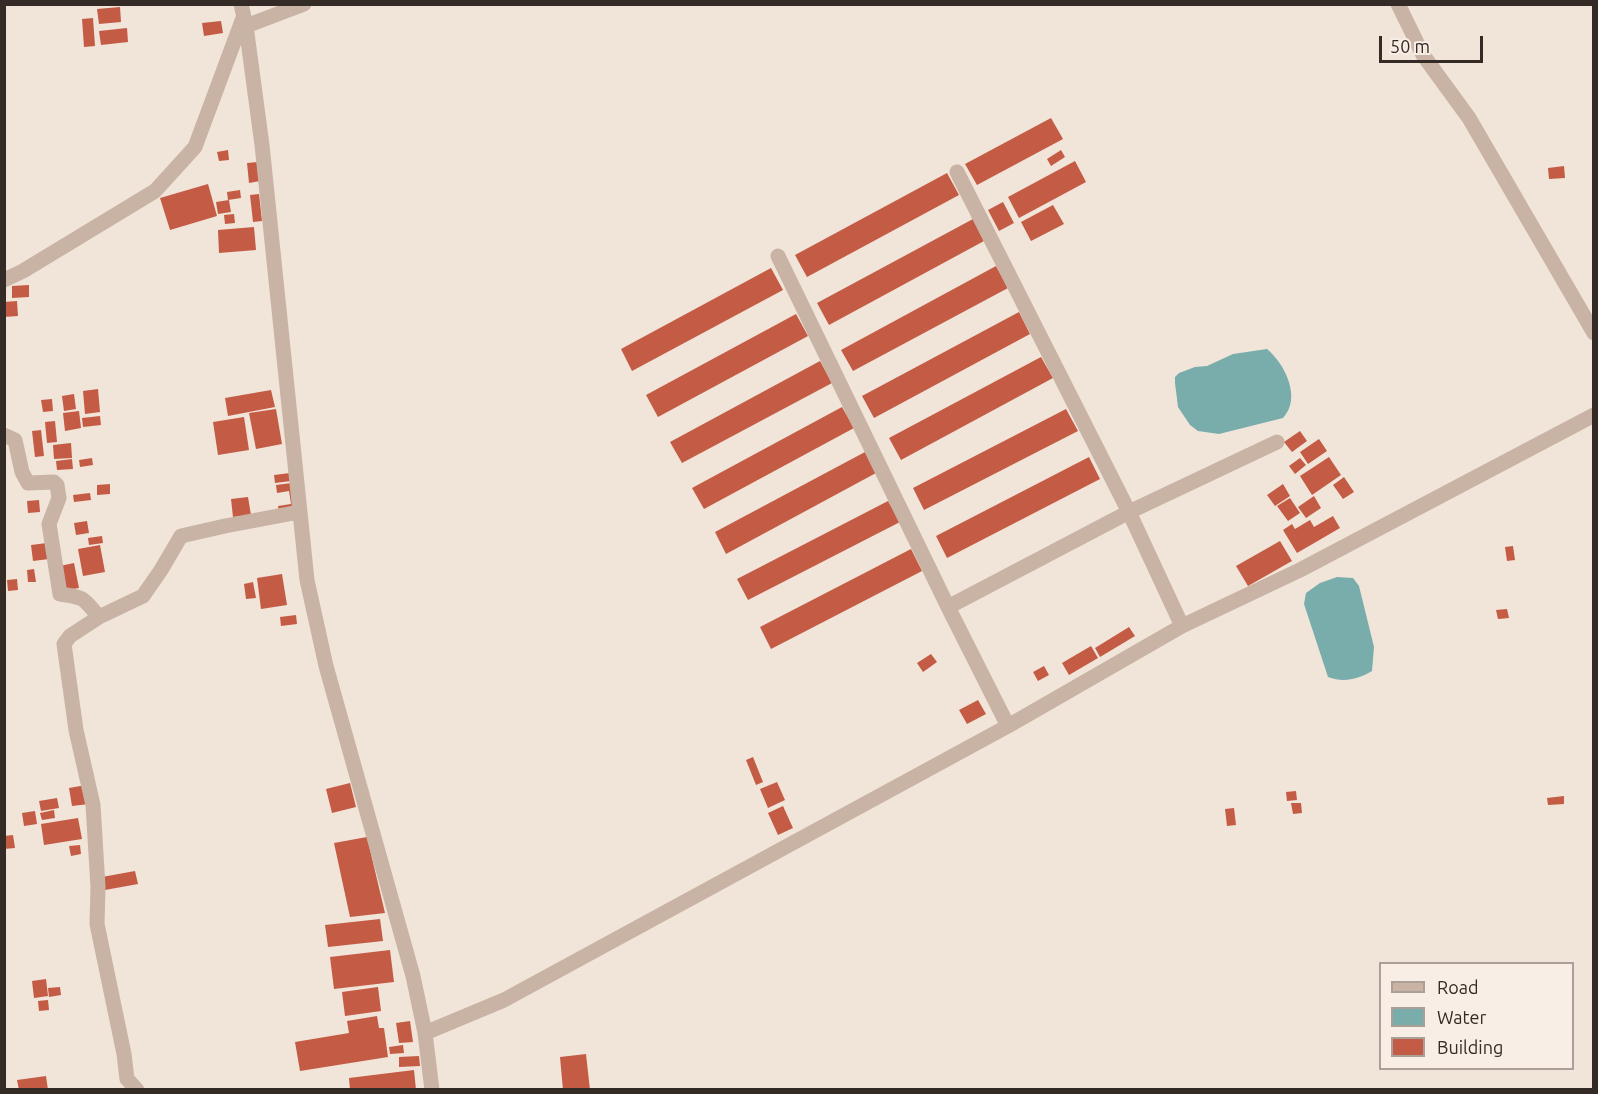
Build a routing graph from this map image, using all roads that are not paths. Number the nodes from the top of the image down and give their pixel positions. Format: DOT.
graph roads {
  1 [pos="304,4"];
  2 [pos="1398,4"];
  3 [pos="243,16"];
  4 [pos="957,172"];
  5 [pos="778,256"];
  6 [pos="4,280"];
  7 [pos="1593,333"];
  8 [pos="1593,416"];
  9 [pos="4,435"];
  10 [pos="1277,442"];
  11 [pos="299,512"];
  12 [pos="1129,512"];
  13 [pos="948,607"];
  14 [pos="99,617"];
  15 [pos="1182,626"];
  16 [pos="1008,726"];
  17 [pos="425,1033"];
  18 [pos="137,1089"];
  19 [pos="432,1089"];
  1 -- 3 [label="street"];
  2 -- 7 [label="street"];
  3 -- 6 [label="street"];
  3 -- 11 [label="street"];
  4 -- 12 [label="street"];
  5 -- 13 [label="street"];
  8 -- 15 [label="street"];
  9 -- 14 [label="street"];
  10 -- 12 [label="street"];
  11 -- 14 [label="street"];
  11 -- 17 [label="street"];
  12 -- 13 [label="street"];
  12 -- 15 [label="street"];
  13 -- 16 [label="street"];
  14 -- 18 [label="street"];
  15 -- 16 [label="street"];
  16 -- 17 [label="street"];
  17 -- 19 [label="street"];
}
